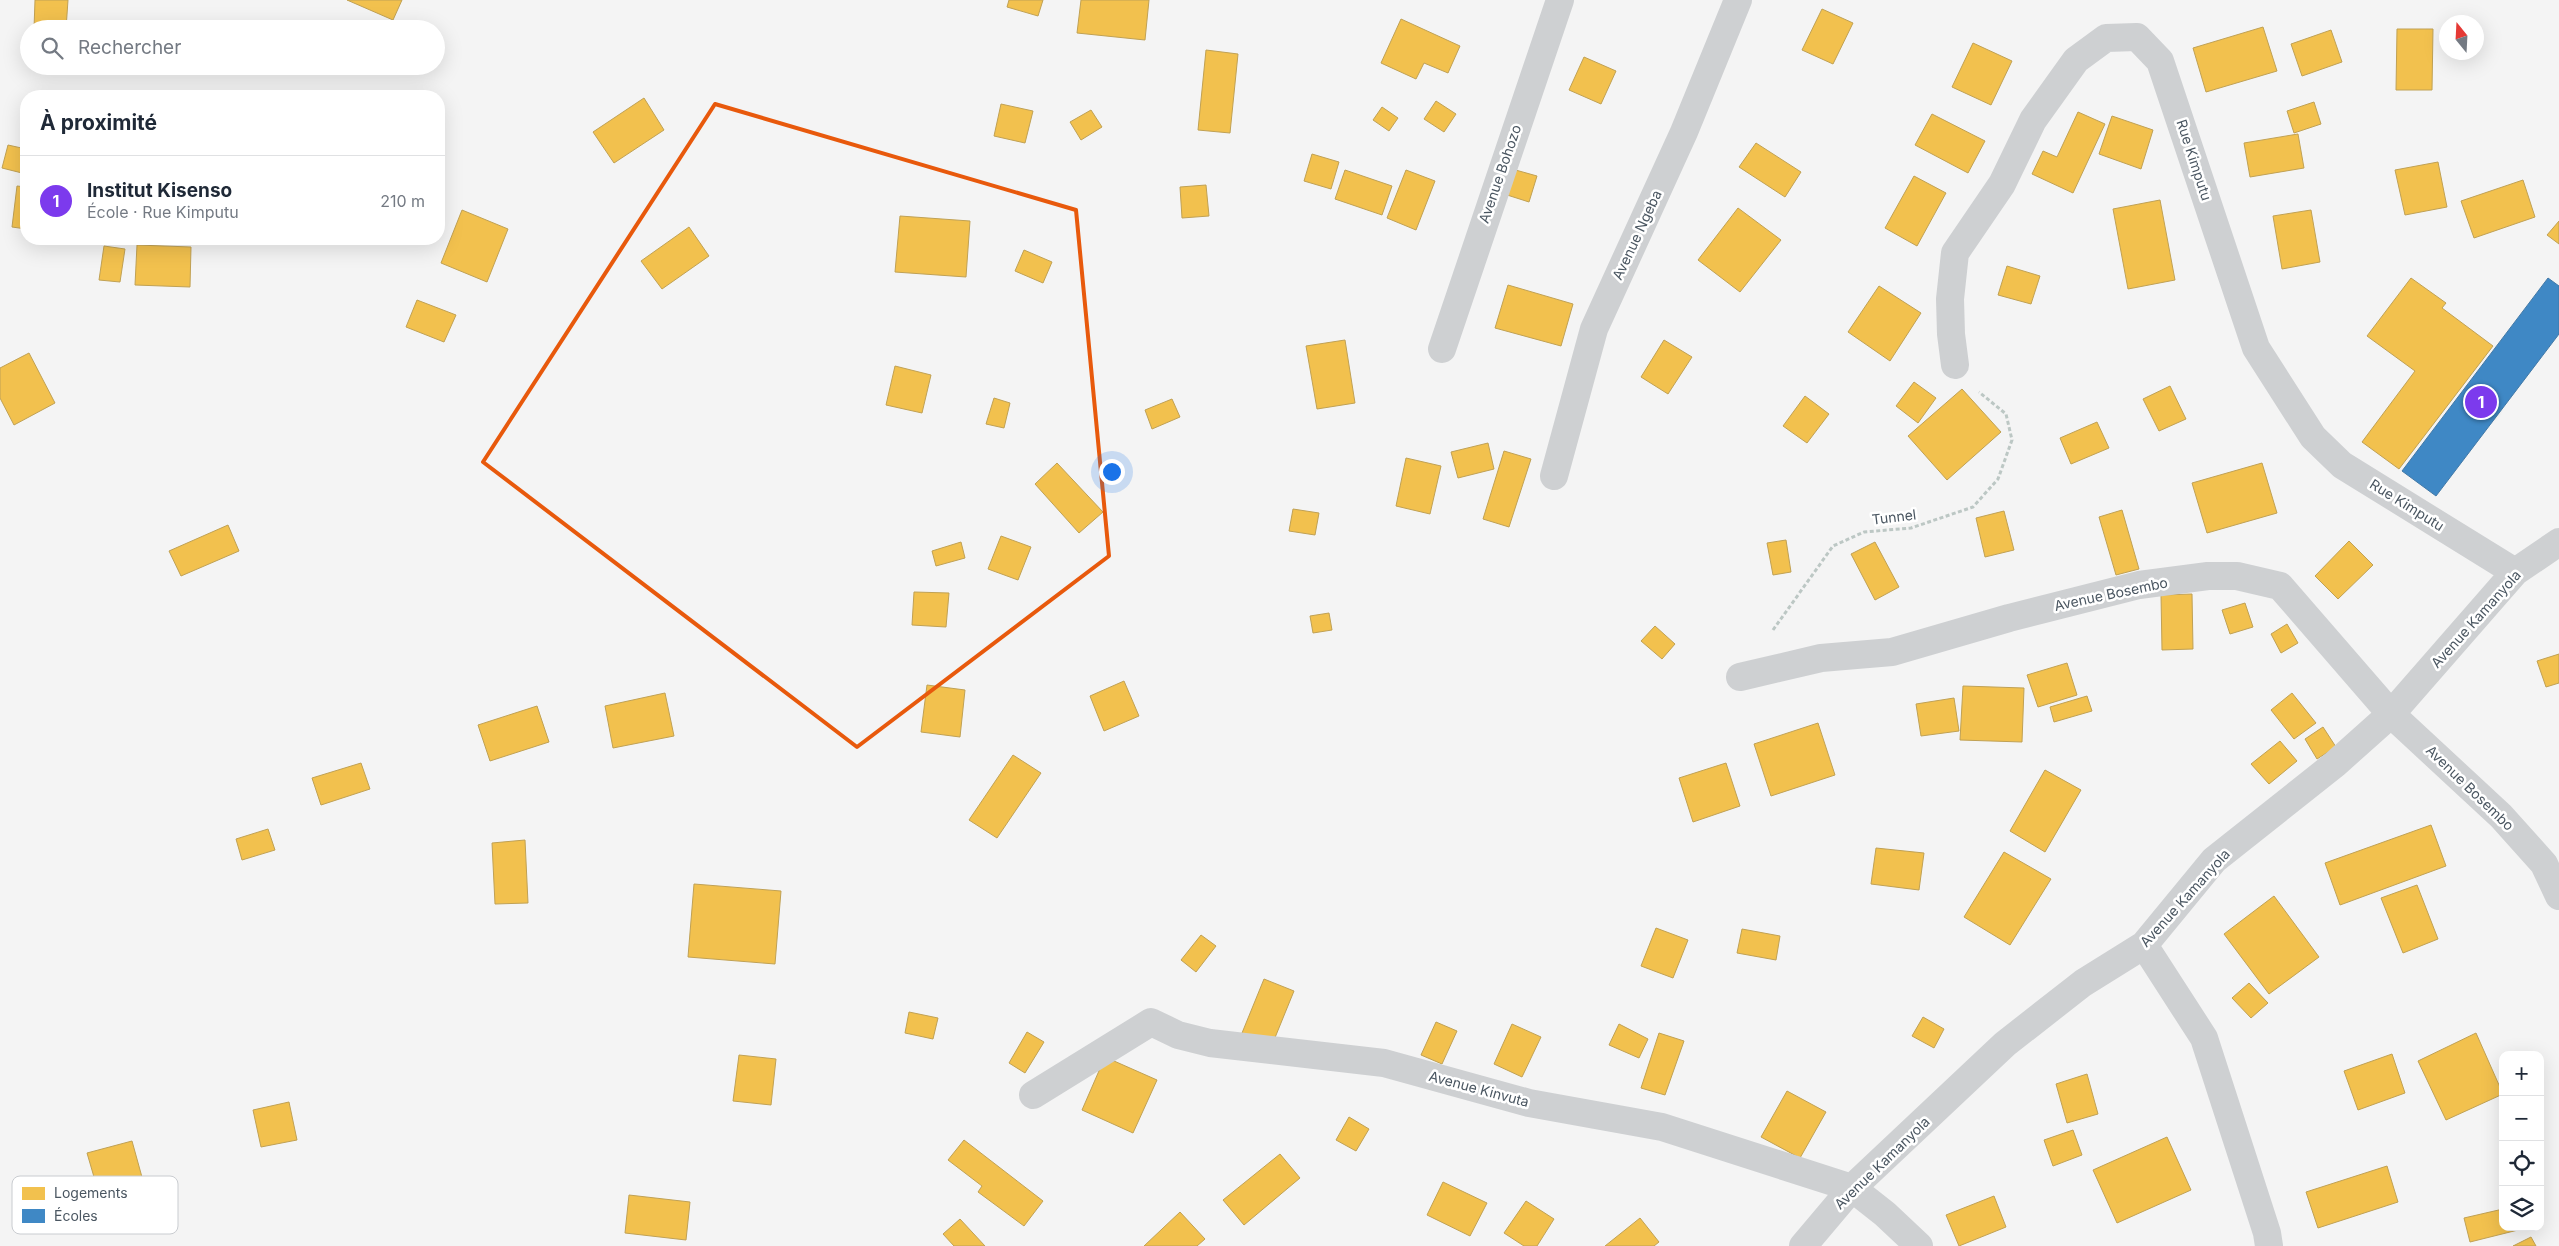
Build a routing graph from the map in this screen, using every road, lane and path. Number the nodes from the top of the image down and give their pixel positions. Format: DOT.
graph roads {
  1 [pos="1560,0"];
  2 [pos="1738,0"];
  3 [pos="1442,349"];
  4 [pos="1956,365"];
  5 [pos="1554,476"];
  6 [pos="2559,542"];
  7 [pos="2515,572"];
  8 [pos="1772,631"];
  9 [pos="1740,677"];
  10 [pos="2391,714"];
  11 [pos="2559,896"];
  12 [pos="2144,945"];
  13 [pos="1033,1095"];
  14 [pos="1852,1188"];
  15 [pos="1803,1246"];
  16 [pos="1919,1246"];
  17 [pos="2269,1246"];
  1 -- 3 [label="street, Avenue Bohozo"];
  2 -- 5 [label="street, Avenue Ngeba"];
  4 -- 7 [label="street, Rue Kimputu"];
  4 -- 8 [label="path, Tunnel"];
  6 -- 7 [label="street, Avenue Kamanyola"];
  7 -- 10 [label="street, Avenue Kamanyola"];
  9 -- 10 [label="street, Avenue Bosembo"];
  10 -- 11 [label="street, Avenue Bosembo"];
  10 -- 12 [label="street, Avenue Kamanyola"];
  12 -- 14 [label="street, Avenue Kamanyola"];
  12 -- 17 [label="street"];
  13 -- 14 [label="street, Avenue Kinvuta"];
  14 -- 15 [label="street, Avenue Kamanyola"];
  14 -- 16 [label="street, Avenue Kinvuta"];
}
